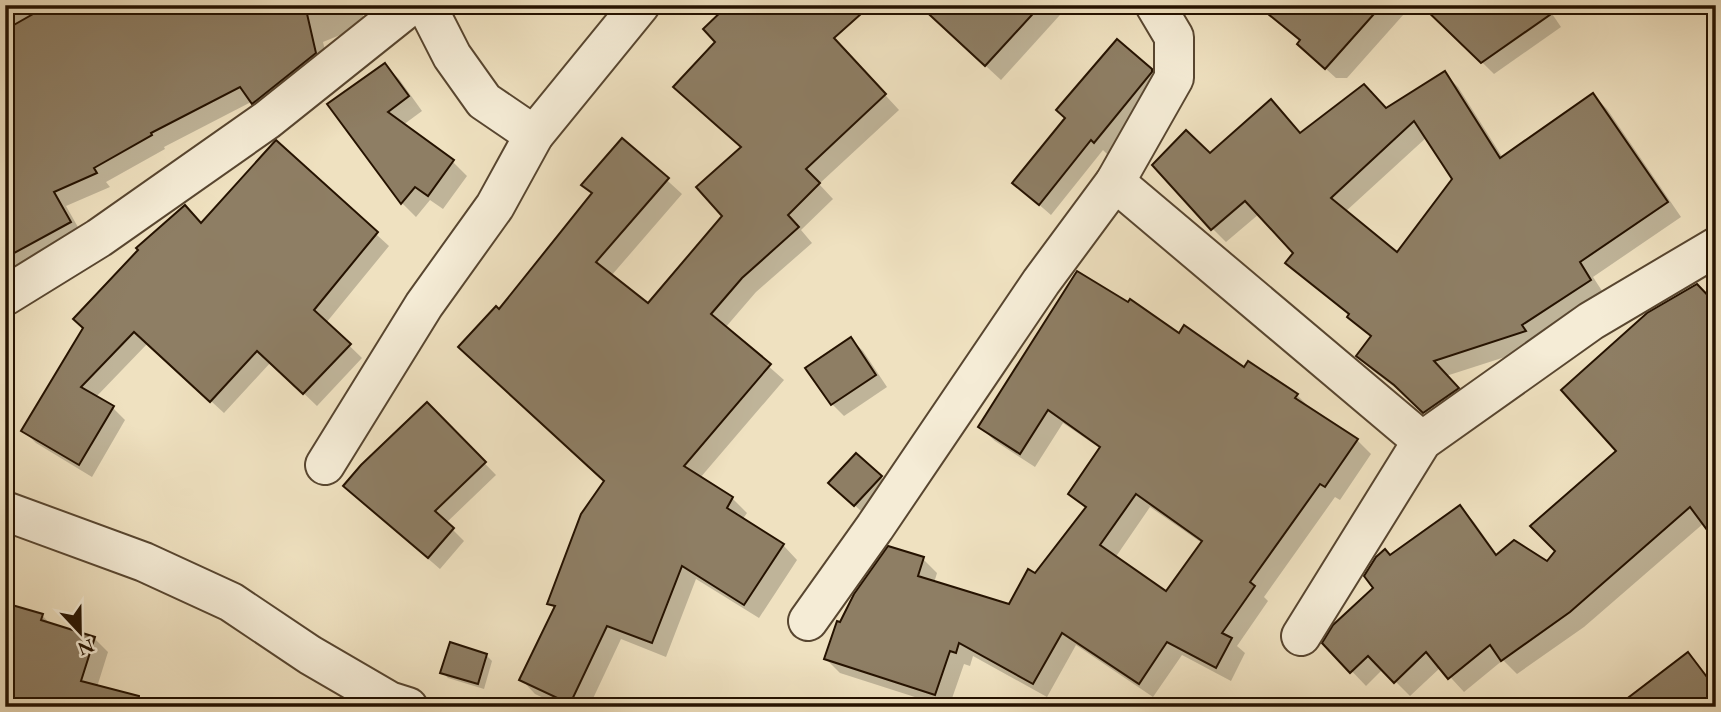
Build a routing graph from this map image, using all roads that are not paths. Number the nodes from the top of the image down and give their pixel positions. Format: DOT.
graph roads {
  1 [pos="411,5"];
  2 [pos="426,5"];
  3 [pos="640,5"];
  4 [pos="1155,5"];
  5 [pos="534,135"];
  6 [pos="1115,182"];
  7 [pos="1716,247"];
  8 [pos="5,296"];
  9 [pos="1422,441"];
  10 [pos="325,465"];
  11 [pos="5,511"];
  12 [pos="808,621"];
  13 [pos="1301,636"];
  14 [pos="408,707"];
  1 -- 8 [label="street"];
  2 -- 5 [label="street"];
  3 -- 5 [label="street"];
  4 -- 6 [label="street"];
  5 -- 10 [label="street"];
  6 -- 9 [label="street"];
  6 -- 12 [label="street"];
  7 -- 9 [label="street"];
  9 -- 13 [label="street"];
  11 -- 14 [label="street"];
}
